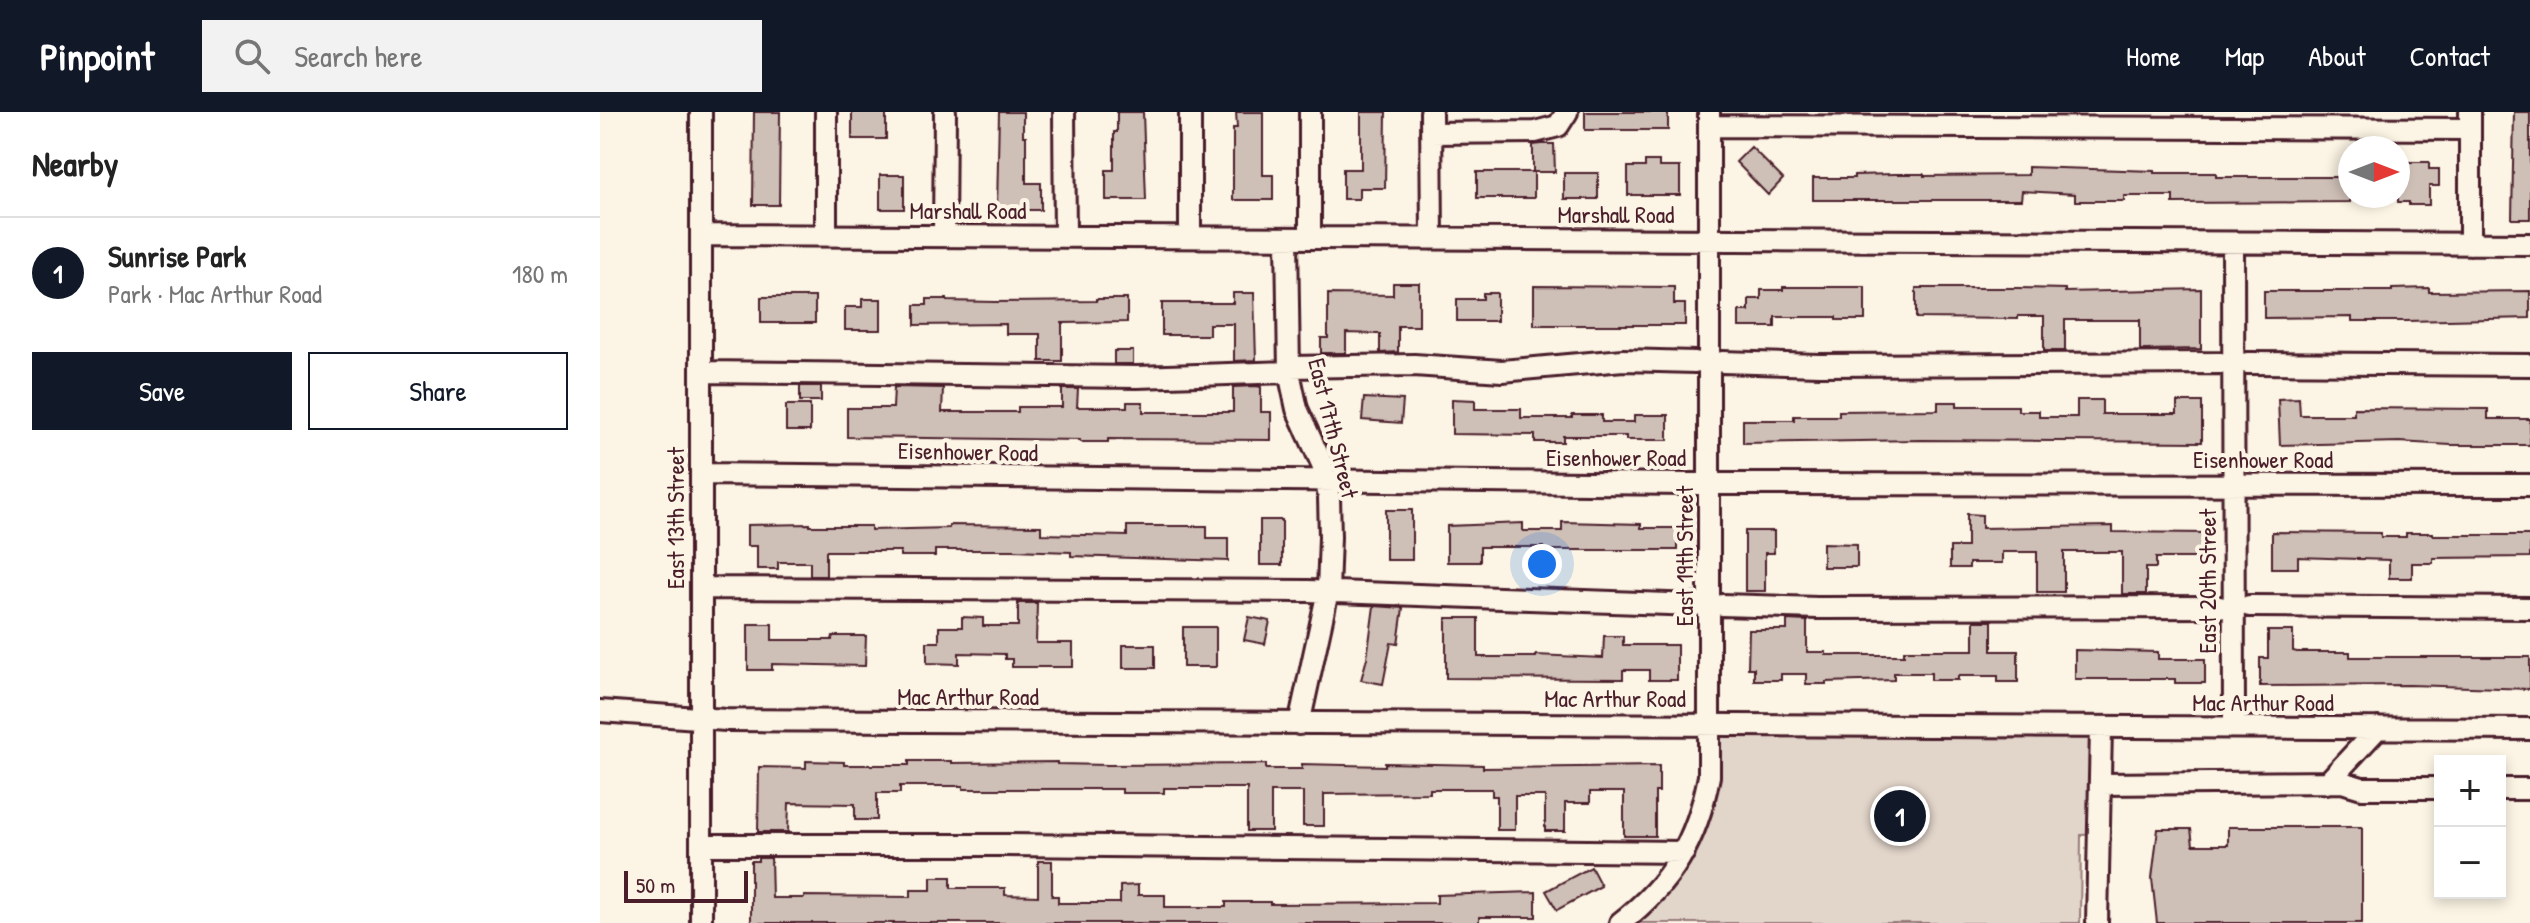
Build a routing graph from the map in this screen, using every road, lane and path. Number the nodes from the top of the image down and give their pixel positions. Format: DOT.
graph roads {
  1 [pos="701,112"];
  2 [pos="826,112"];
  3 [pos="945,112"];
  4 [pos="1064,112"];
  5 [pos="1190,112"];
  6 [pos="1310,112"];
  7 [pos="1431,112"];
  8 [pos="1567,112"];
  9 [pos="1709,119"];
  10 [pos="2470,120"];
  11 [pos="1431,133"];
  12 [pos="701,235"];
  13 [pos="826,235"];
  14 [pos="944,236"];
  15 [pos="1065,237"];
  16 [pos="1190,237"];
  17 [pos="1287,238"];
  18 [pos="1310,238"];
  19 [pos="1432,239"];
  20 [pos="1709,240"];
  21 [pos="2233,243"];
  22 [pos="2470,244"];
  23 [pos="2530,244"];
  24 [pos="1695,362"];
  25 [pos="1722,362"];
  26 [pos="2221,363"];
  27 [pos="2247,363"];
  28 [pos="2530,365"];
  29 [pos="1289,370"];
  30 [pos="701,372"];
  31 [pos="701,474"];
  32 [pos="1325,481"];
  33 [pos="1710,484"];
  34 [pos="2233,485"];
  35 [pos="2530,485"];
  36 [pos="701,588"];
  37 [pos="1328,591"];
  38 [pos="1696,605"];
  39 [pos="1722,605"];
  40 [pos="2249,606"];
  41 [pos="2220,607"];
  42 [pos="2530,608"];
  43 [pos="600,711"];
  44 [pos="701,716"];
  45 [pos="1299,724"];
  46 [pos="1710,724"];
  47 [pos="2234,727"];
  48 [pos="2101,728"];
  49 [pos="2378,728"];
  50 [pos="2530,729"];
  51 [pos="2327,783"];
  52 [pos="2101,784"];
  53 [pos="2434,788"];
  54 [pos="2506,789"];
  55 [pos="2530,789"];
  56 [pos="701,845"];
  57 [pos="1684,852"];
  58 [pos="701,923"];
  59 [pos="1620,923"];
  60 [pos="2097,923"];
  1 -- 12 [label="street, East 13th Street"];
  2 -- 13 [label="street"];
  3 -- 14 [label="street"];
  4 -- 15 [label="street"];
  5 -- 16 [label="street"];
  6 -- 18 [label="street"];
  7 -- 11 [label="street"];
  8 -- 11 [label="street"];
  9 -- 10 [label="street"];
  9 -- 20 [label="street, East 19th Street"];
  10 -- 22 [label="street"];
  11 -- 19 [label="street"];
  12 -- 13 [label="street, Marshall Road"];
  12 -- 30 [label="street, East 13th Street"];
  13 -- 14 [label="street, Marshall Road"];
  14 -- 15 [label="street, Marshall Road"];
  15 -- 16 [label="street, Marshall Road"];
  16 -- 17 [label="street, Marshall Road"];
  17 -- 18 [label="street, Marshall Road"];
  17 -- 29 [label="street, East 17th Street"];
  18 -- 19 [label="street, Marshall Road"];
  19 -- 20 [label="street, Marshall Road"];
  20 -- 21 [label="street, Marshall Road"];
  20 -- 33 [label="street, East 19th Street"];
  21 -- 22 [label="street, Marshall Road"];
  21 -- 34 [label="street, East 20th Street"];
  22 -- 23 [label="street, Marshall Road"];
  24 -- 29 [label="street"];
  25 -- 26 [label="street"];
  27 -- 28 [label="street"];
  29 -- 30 [label="street"];
  29 -- 32 [label="street, East 17th Street"];
  30 -- 31 [label="street, East 13th Street"];
  31 -- 32 [label="street, Eisenhower Road"];
  31 -- 36 [label="street, East 13th Street"];
  32 -- 33 [label="street, Eisenhower Road"];
  32 -- 37 [label="street, East 17th Street"];
  33 -- 34 [label="street, Eisenhower Road"];
  33 -- 46 [label="street, East 19th Street"];
  34 -- 35 [label="street, Eisenhower Road"];
  34 -- 47 [label="street, East 20th Street"];
  36 -- 37 [label="street"];
  36 -- 44 [label="street, East 13th Street"];
  37 -- 38 [label="street"];
  37 -- 45 [label="street, East 17th Street"];
  39 -- 41 [label="street"];
  40 -- 42 [label="street"];
  43 -- 44 [label="street, Mac Arthur Road"];
  44 -- 45 [label="street, Mac Arthur Road"];
  44 -- 56 [label="street, East 13th Street"];
  45 -- 46 [label="street, Mac Arthur Road"];
  46 -- 48 [label="street, Mac Arthur Road"];
  46 -- 57 [label="street, East 19th Street"];
  47 -- 48 [label="street, Mac Arthur Road"];
  47 -- 49 [label="street, Mac Arthur Road"];
  48 -- 52 [label="street"];
  49 -- 50 [label="street, Mac Arthur Road"];
  49 -- 51 [label="street"];
  51 -- 52 [label="street"];
  51 -- 53 [label="street"];
  52 -- 60 [label="street"];
  54 -- 55 [label="street"];
  56 -- 57 [label="street"];
  56 -- 58 [label="street, East 13th Street"];
  57 -- 59 [label="street, East 19th Street"];
}
